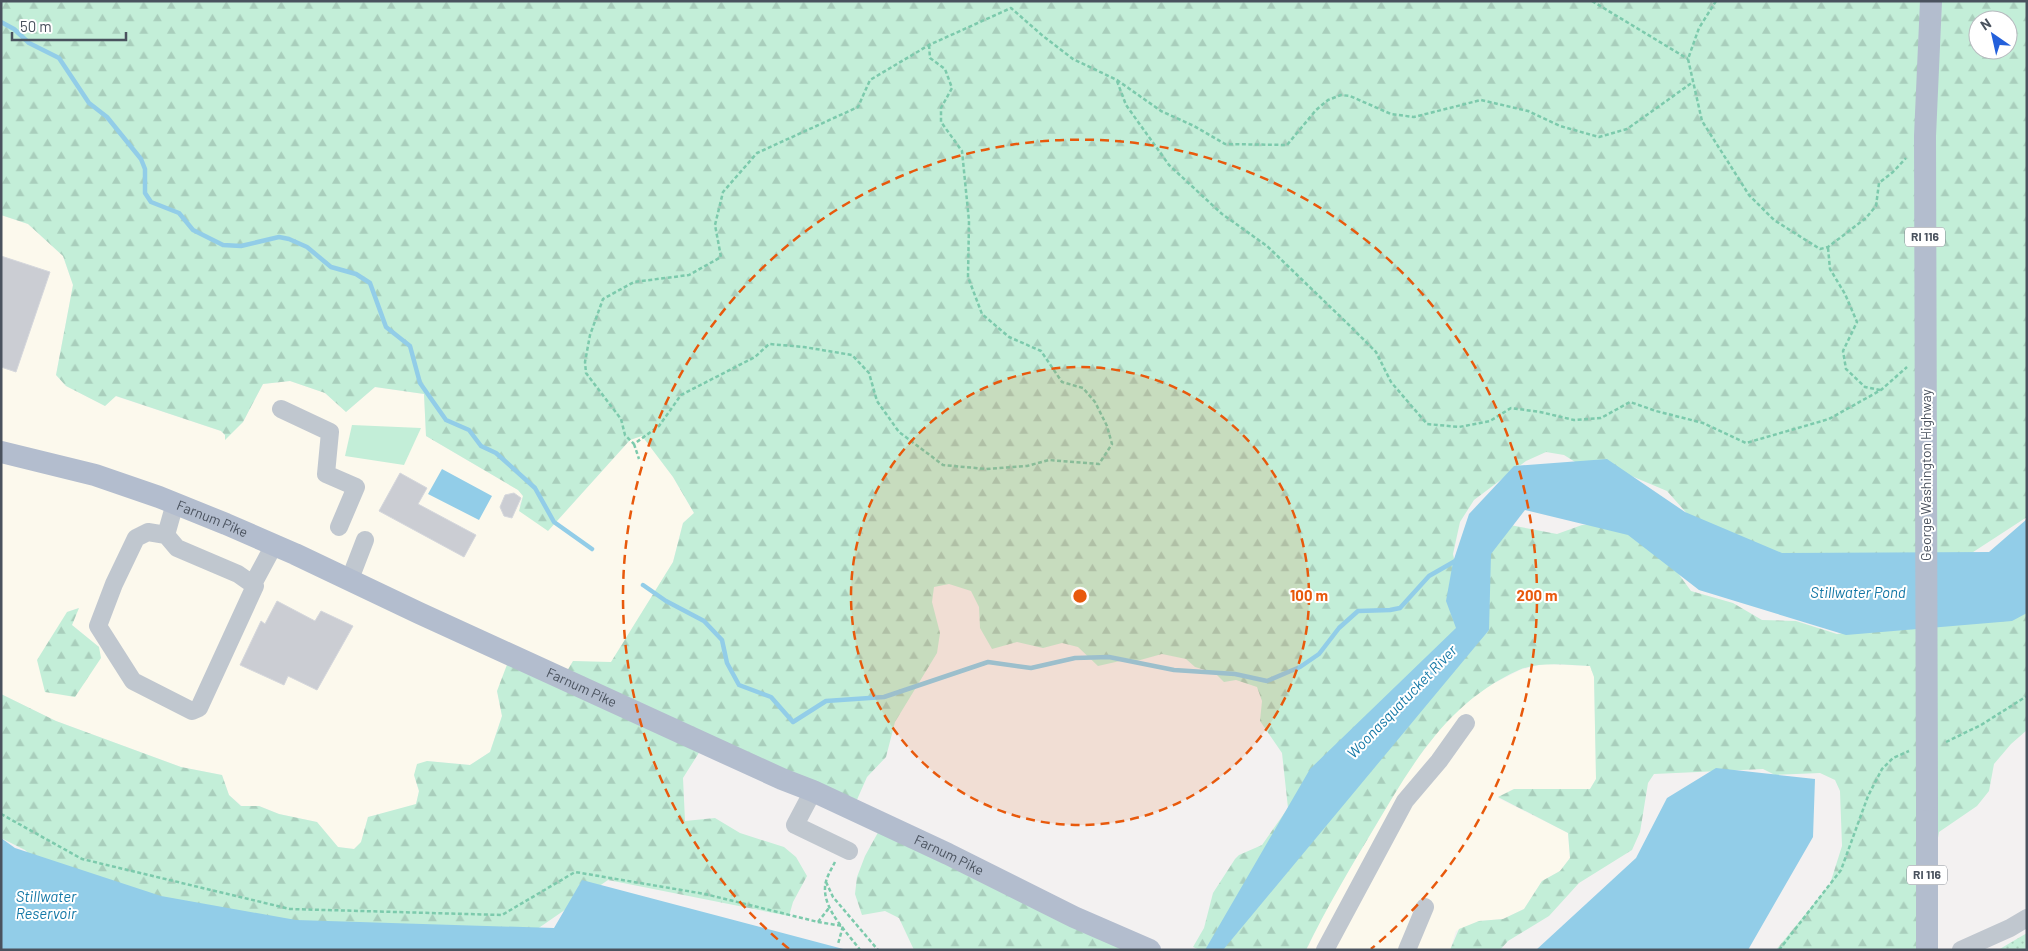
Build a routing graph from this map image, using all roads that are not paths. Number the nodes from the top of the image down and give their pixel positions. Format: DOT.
graph roads {
  1 [pos="1931,1"];
  2 [pos="281,408"];
  3 [pos="1,452"];
  4 [pos="175,503"];
  5 [pos="339,527"];
  6 [pos="166,535"];
  7 [pos="365,540"];
  8 [pos="274,544"];
  9 [pos="350,579"];
  10 [pos="253,584"];
  11 [pos="1466,723"];
  12 [pos="813,791"];
  13 [pos="846,849"];
  14 [pos="1425,907"];
  15 [pos="2027,918"];
  16 [pos="1150,950"];
  17 [pos="1325,950"];
  18 [pos="1408,950"];
  19 [pos="1927,950"];
  20 [pos="1961,950"];
  1 -- 19 [label="main road, George Washington Highway / RI 116, bridge"];
  2 -- 5 [label="lane"];
  3 -- 4 [label="main road, Farnum Pike"];
  4 -- 6 [label="lane"];
  4 -- 8 [label="main road, Farnum Pike"];
  6 -- 10 [label="lane"];
  6 -- 10 [label="lane"];
  7 -- 9 [label="lane"];
  8 -- 9 [label="main road, Farnum Pike"];
  8 -- 10 [label="lane"];
  9 -- 12 [label="main road, Farnum Pike"];
  11 -- 17 [label="lane"];
  12 -- 13 [label="lane"];
  12 -- 16 [label="main road, Farnum Pike"];
  14 -- 18 [label="lane"];
  15 -- 20 [label="lane"];
}
